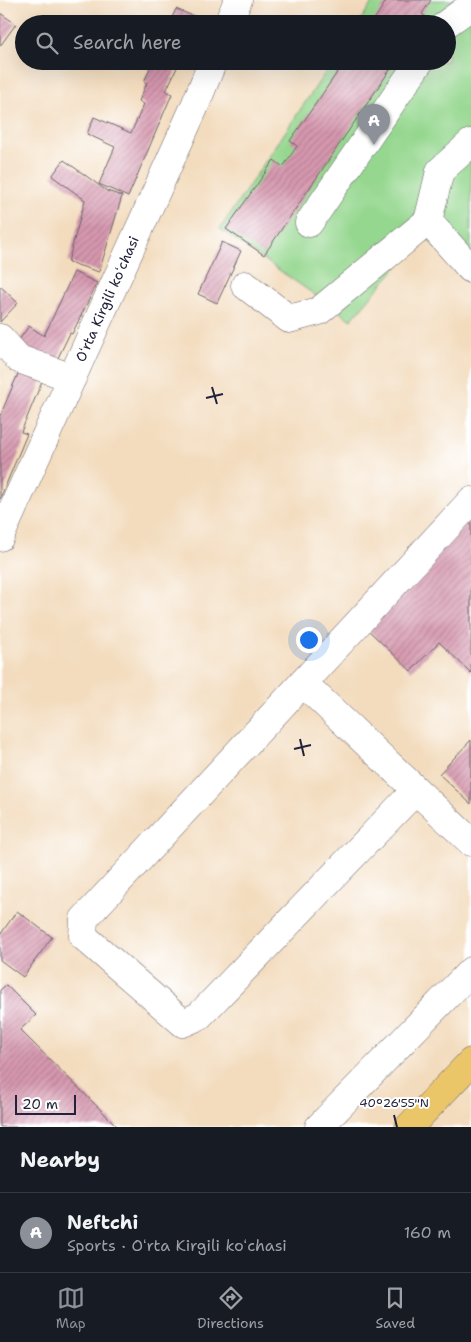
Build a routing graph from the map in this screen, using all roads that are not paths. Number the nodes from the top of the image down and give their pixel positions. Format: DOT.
graph roads {
  1 [pos="238,0"];
  2 [pos="471,6"];
  3 [pos="232,15"];
  4 [pos="456,17"];
  5 [pos="209,70"];
  6 [pos="414,70"];
  7 [pos="471,143"];
  8 [pos="428,221"];
  9 [pos="309,223"];
  10 [pos="471,269"];
  11 [pos="245,285"];
  12 [pos="0,338"];
  13 [pos="72,378"];
  14 [pos="471,501"];
  15 [pos="0,537"];
  16 [pos="303,683"];
  17 [pos="415,791"];
  18 [pos="471,842"];
  19 [pos="471,971"];
  20 [pos="471,1062"];
  21 [pos="319,1127"];
  22 [pos="409,1127"];
  1 -- 3 [label="street"];
  2 -- 4 [label="street"];
  5 -- 13 [label="street, Oʻrta Kirgili koʻchasi"];
  6 -- 9 [label="street"];
  7 -- 8 [label="street"];
  8 -- 10 [label="street"];
  8 -- 11 [label="street"];
  12 -- 13 [label="street"];
  13 -- 15 [label="street, Oʻrta Kirgili koʻchasi"];
  14 -- 16 [label="street"];
  16 -- 17 [label="street"];
  16 -- 17 [label="street"];
  17 -- 18 [label="street"];
  19 -- 21 [label="street"];
  20 -- 22 [label="main road"];
}
